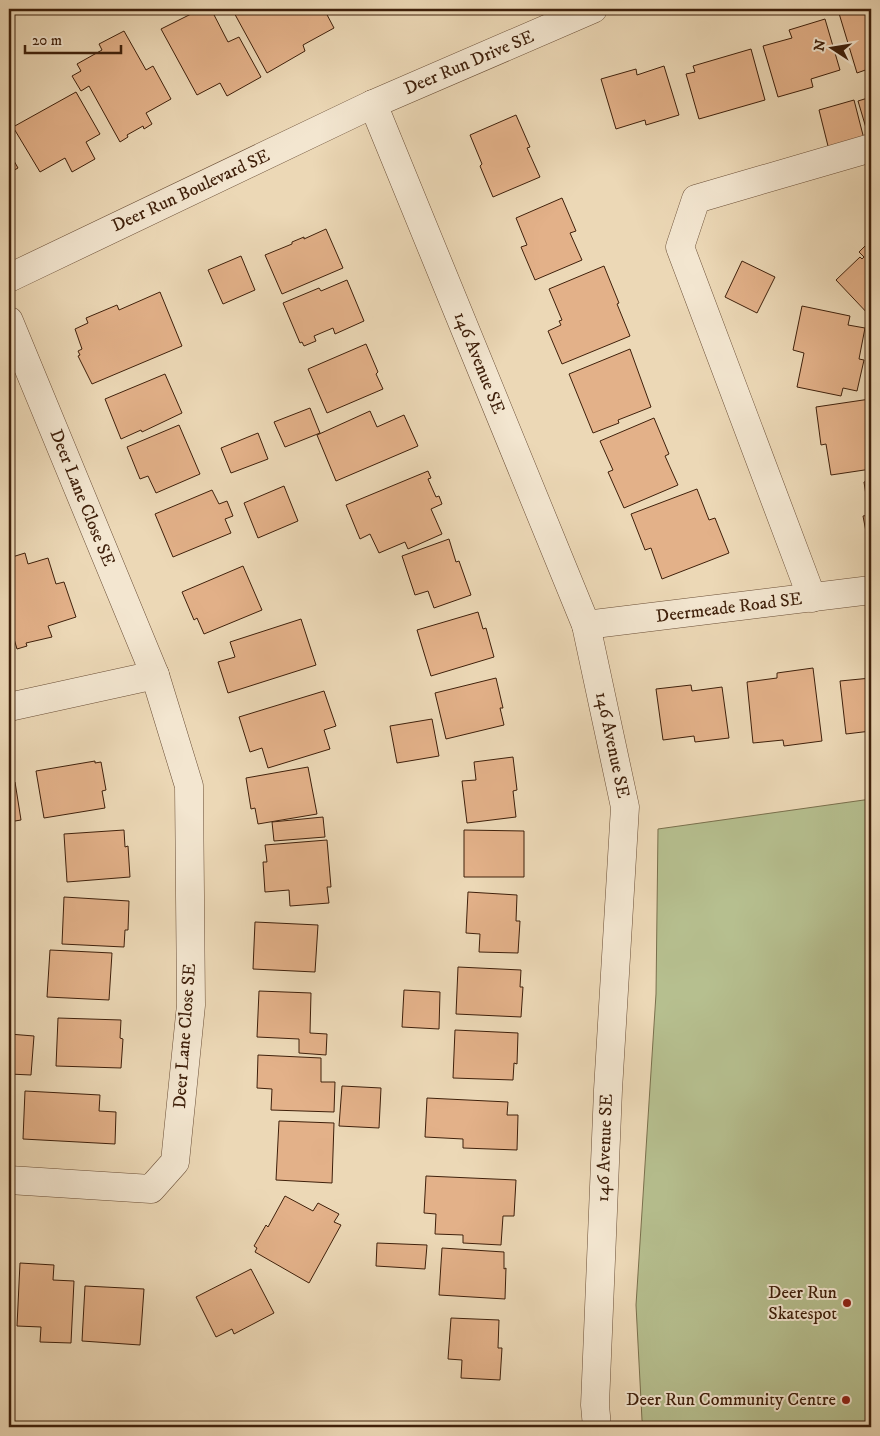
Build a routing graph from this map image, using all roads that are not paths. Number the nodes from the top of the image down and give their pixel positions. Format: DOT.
graph roads {
  1 [pos="593,9"];
  2 [pos="372,104"];
  3 [pos="871,148"];
  4 [pos="9,278"];
  5 [pos="9,321"];
  6 [pos="871,590"];
  7 [pos="812,598"];
  8 [pos="586,625"];
  9 [pos="155,675"];
  10 [pos="9,708"];
  11 [pos="9,1180"];
  12 [pos="597,1427"];
  1 -- 2 [label="street, Deer Run Drive SE"];
  2 -- 4 [label="street, Deer Run Boulevard SE"];
  2 -- 8 [label="street, 146 Avenue SE"];
  3 -- 7 [label="street"];
  5 -- 9 [label="street, Deer Lane Close SE"];
  6 -- 7 [label="street, Deermeade Road SE"];
  7 -- 8 [label="street, Deermeade Road SE"];
  8 -- 12 [label="street, 146 Avenue SE"];
  9 -- 10 [label="street"];
  9 -- 11 [label="street, Deer Lane Close SE"];
}
